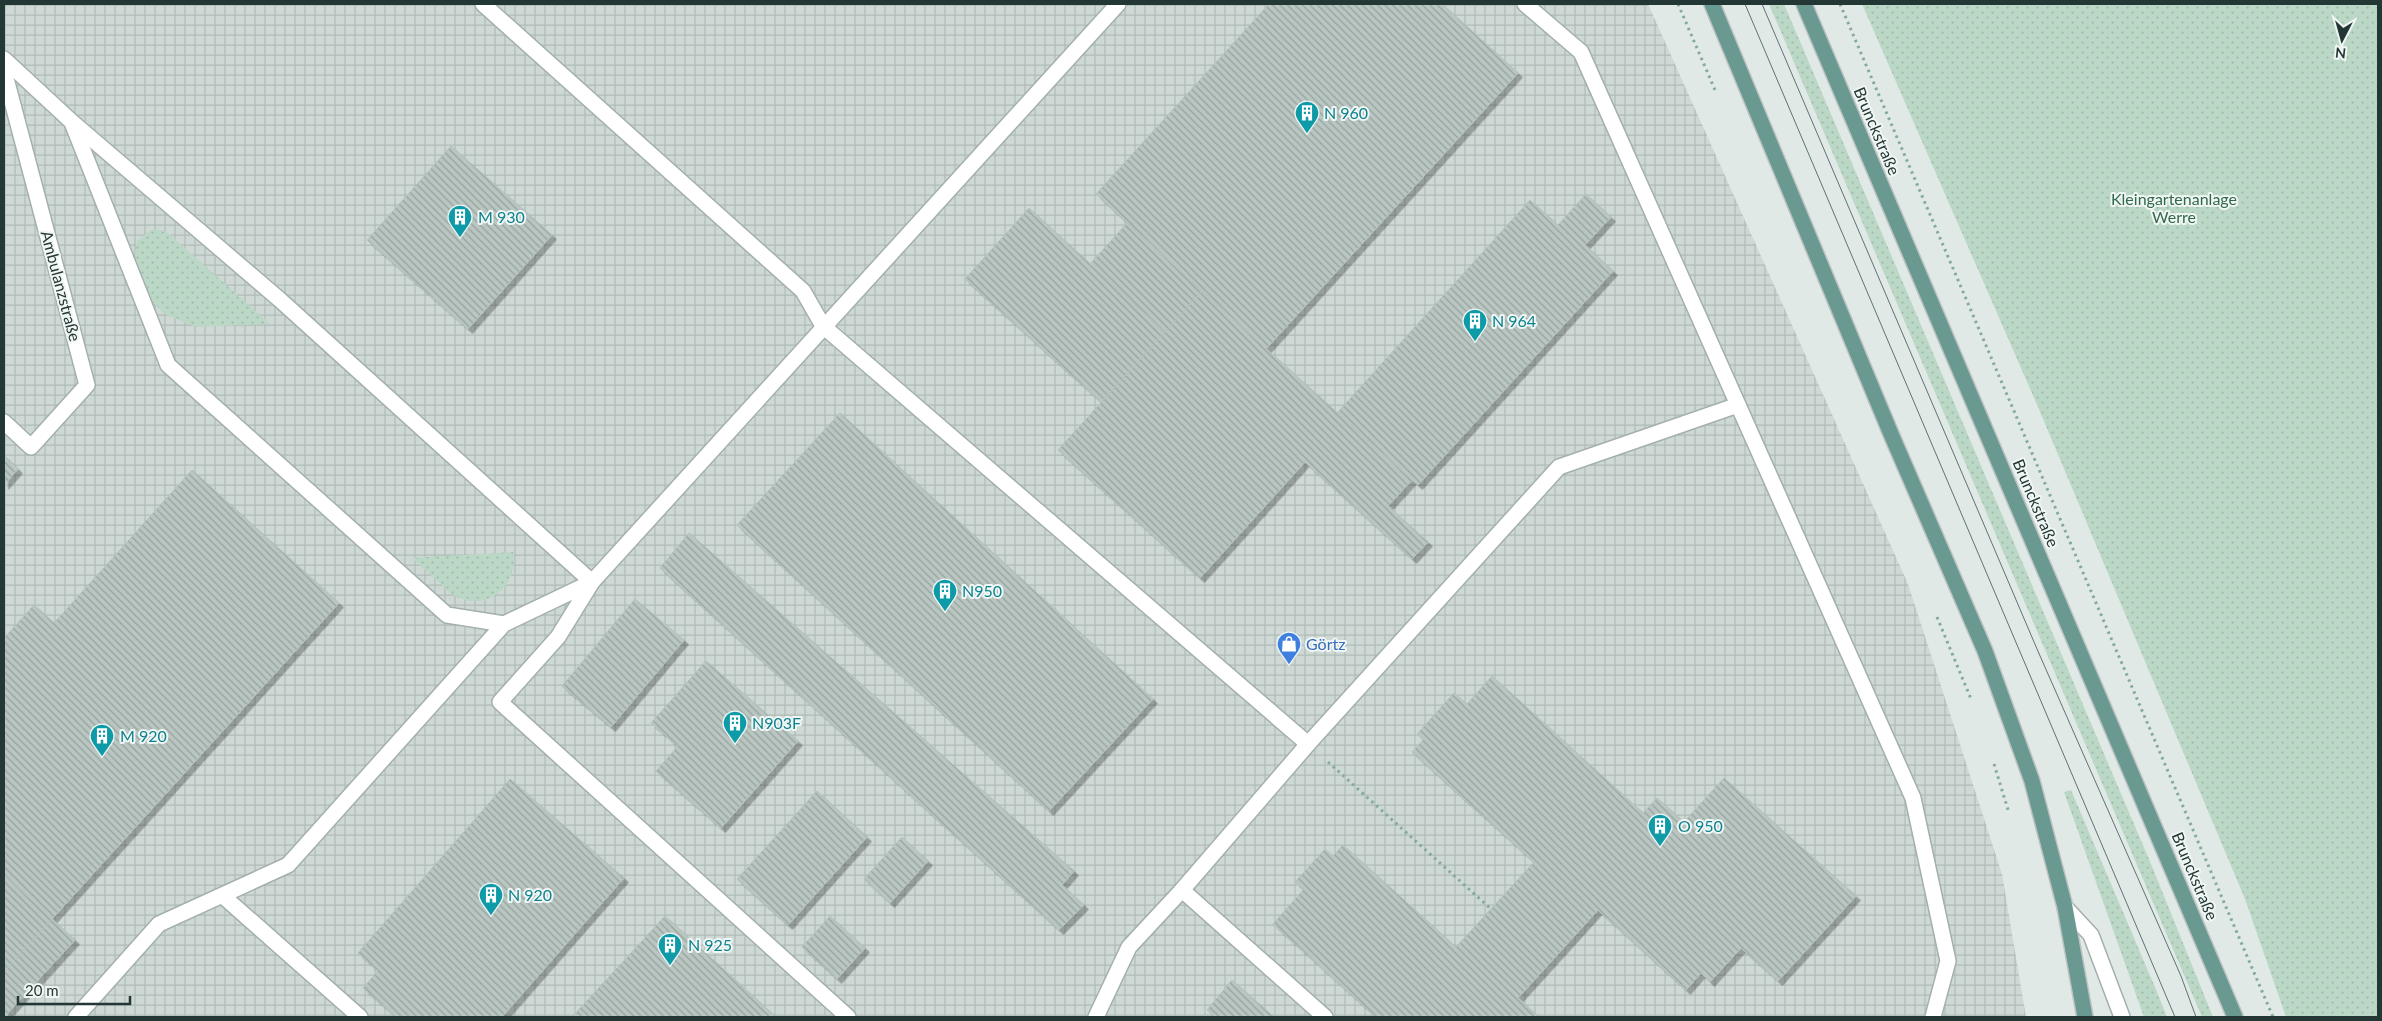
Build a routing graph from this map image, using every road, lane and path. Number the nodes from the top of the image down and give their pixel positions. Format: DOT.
graph roads {
  1 [pos="483,4"];
  2 [pos="1118,4"];
  3 [pos="1525,4"];
  4 [pos="1678,4"];
  5 [pos="1712,4"];
  6 [pos="1804,4"];
  7 [pos="1840,4"];
  8 [pos="4,58"];
  9 [pos="4,71"];
  10 [pos="1717,95"];
  11 [pos="72,122"];
  12 [pos="823,326"];
  13 [pos="1738,405"];
  14 [pos="4,422"];
  15 [pos="592,582"];
  16 [pos="1937,615"];
  17 [pos="504,624"];
  18 [pos="1974,706"];
  19 [pos="1308,744"];
  20 [pos="1993,761"];
  21 [pos="2010,814"];
  22 [pos="1182,890"];
  23 [pos="223,896"];
  24 [pos="2066,907"];
  25 [pos="1490,909"];
  26 [pos="76,1017"];
  27 [pos="360,1017"];
  28 [pos="848,1017"];
  29 [pos="1096,1017"];
  30 [pos="1325,1017"];
  31 [pos="1933,1017"];
  32 [pos="2084,1017"];
  33 [pos="2122,1017"];
  34 [pos="2235,1017"];
  35 [pos="2272,1017"];
  1 -- 12 [label="street"];
  2 -- 12 [label="street"];
  3 -- 13 [label="street"];
  4 -- 10 [label="path"];
  5 -- 24 [label="main road"];
  6 -- 34 [label="main road, Brunckstraße"];
  7 -- 35 [label="path"];
  8 -- 11 [label="street"];
  9 -- 14 [label="street, Ambulanzstraße"];
  11 -- 15 [label="street"];
  11 -- 17 [label="street"];
  12 -- 15 [label="street"];
  12 -- 19 [label="street"];
  13 -- 19 [label="street"];
  13 -- 31 [label="street"];
  15 -- 17 [label="street"];
  15 -- 28 [label="street"];
  16 -- 18 [label="path"];
  17 -- 23 [label="street"];
  19 -- 22 [label="street"];
  19 -- 25 [label="path"];
  20 -- 21 [label="path"];
  22 -- 29 [label="street"];
  22 -- 30 [label="street"];
  23 -- 26 [label="street"];
  23 -- 27 [label="street"];
  24 -- 32 [label="main road"];
  24 -- 33 [label="street"];
}
